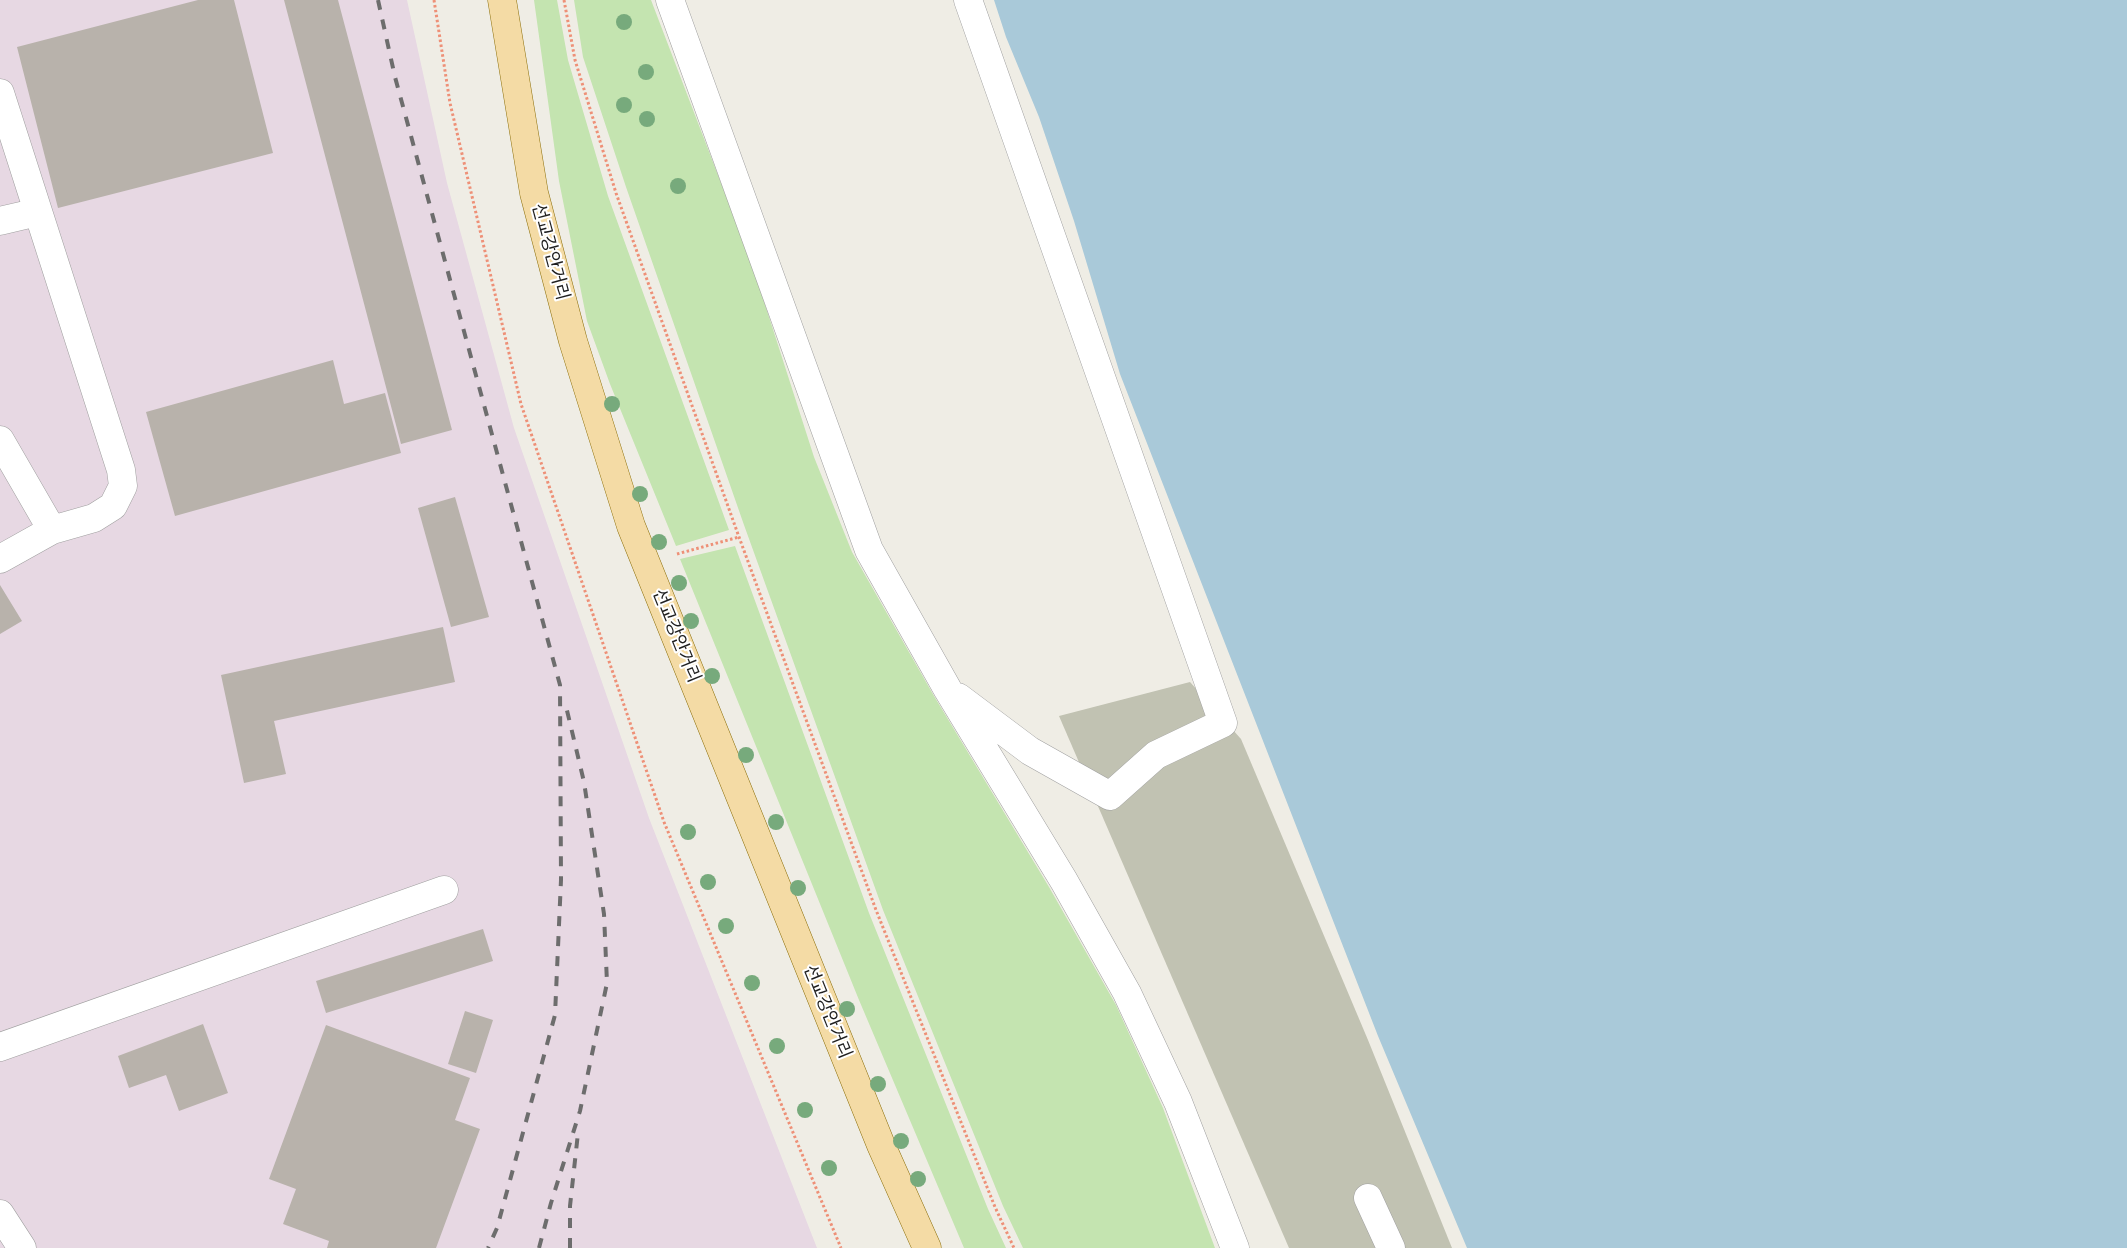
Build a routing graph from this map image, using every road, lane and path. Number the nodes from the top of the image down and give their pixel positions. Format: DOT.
graph roads {
  1 [pos="434,0"];
  2 [pos="502,0"];
  3 [pos="564,0"];
  4 [pos="670,0"];
  5 [pos="968,0"];
  6 [pos="0,93"];
  7 [pos="38,212"];
  8 [pos="0,221"];
  9 [pos="0,440"];
  10 [pos="52,530"];
  11 [pos="739,537"];
  12 [pos="676,554"];
  13 [pos="0,559"];
  14 [pos="948,690"];
  15 [pos="444,890"];
  16 [pos="0,1047"];
  17 [pos="1368,1198"];
  18 [pos="0,1214"];
  19 [pos="22,1248"];
  20 [pos="841,1248"];
  21 [pos="927,1248"];
  22 [pos="1014,1248"];
  23 [pos="1235,1248"];
  24 [pos="1391,1248"];
  1 -- 20 [label="path"];
  2 -- 21 [label="main road, 선교강안거리"];
  3 -- 11 [label="path"];
  4 -- 14 [label="lane"];
  5 -- 14 [label="lane"];
  6 -- 7 [label="lane"];
  7 -- 8 [label="lane"];
  7 -- 10 [label="lane"];
  9 -- 10 [label="lane"];
  10 -- 13 [label="lane"];
  11 -- 12 [label="path"];
  11 -- 22 [label="path"];
  14 -- 23 [label="lane"];
  15 -- 16 [label="lane"];
  17 -- 24 [label="lane"];
  18 -- 19 [label="lane"];
}
